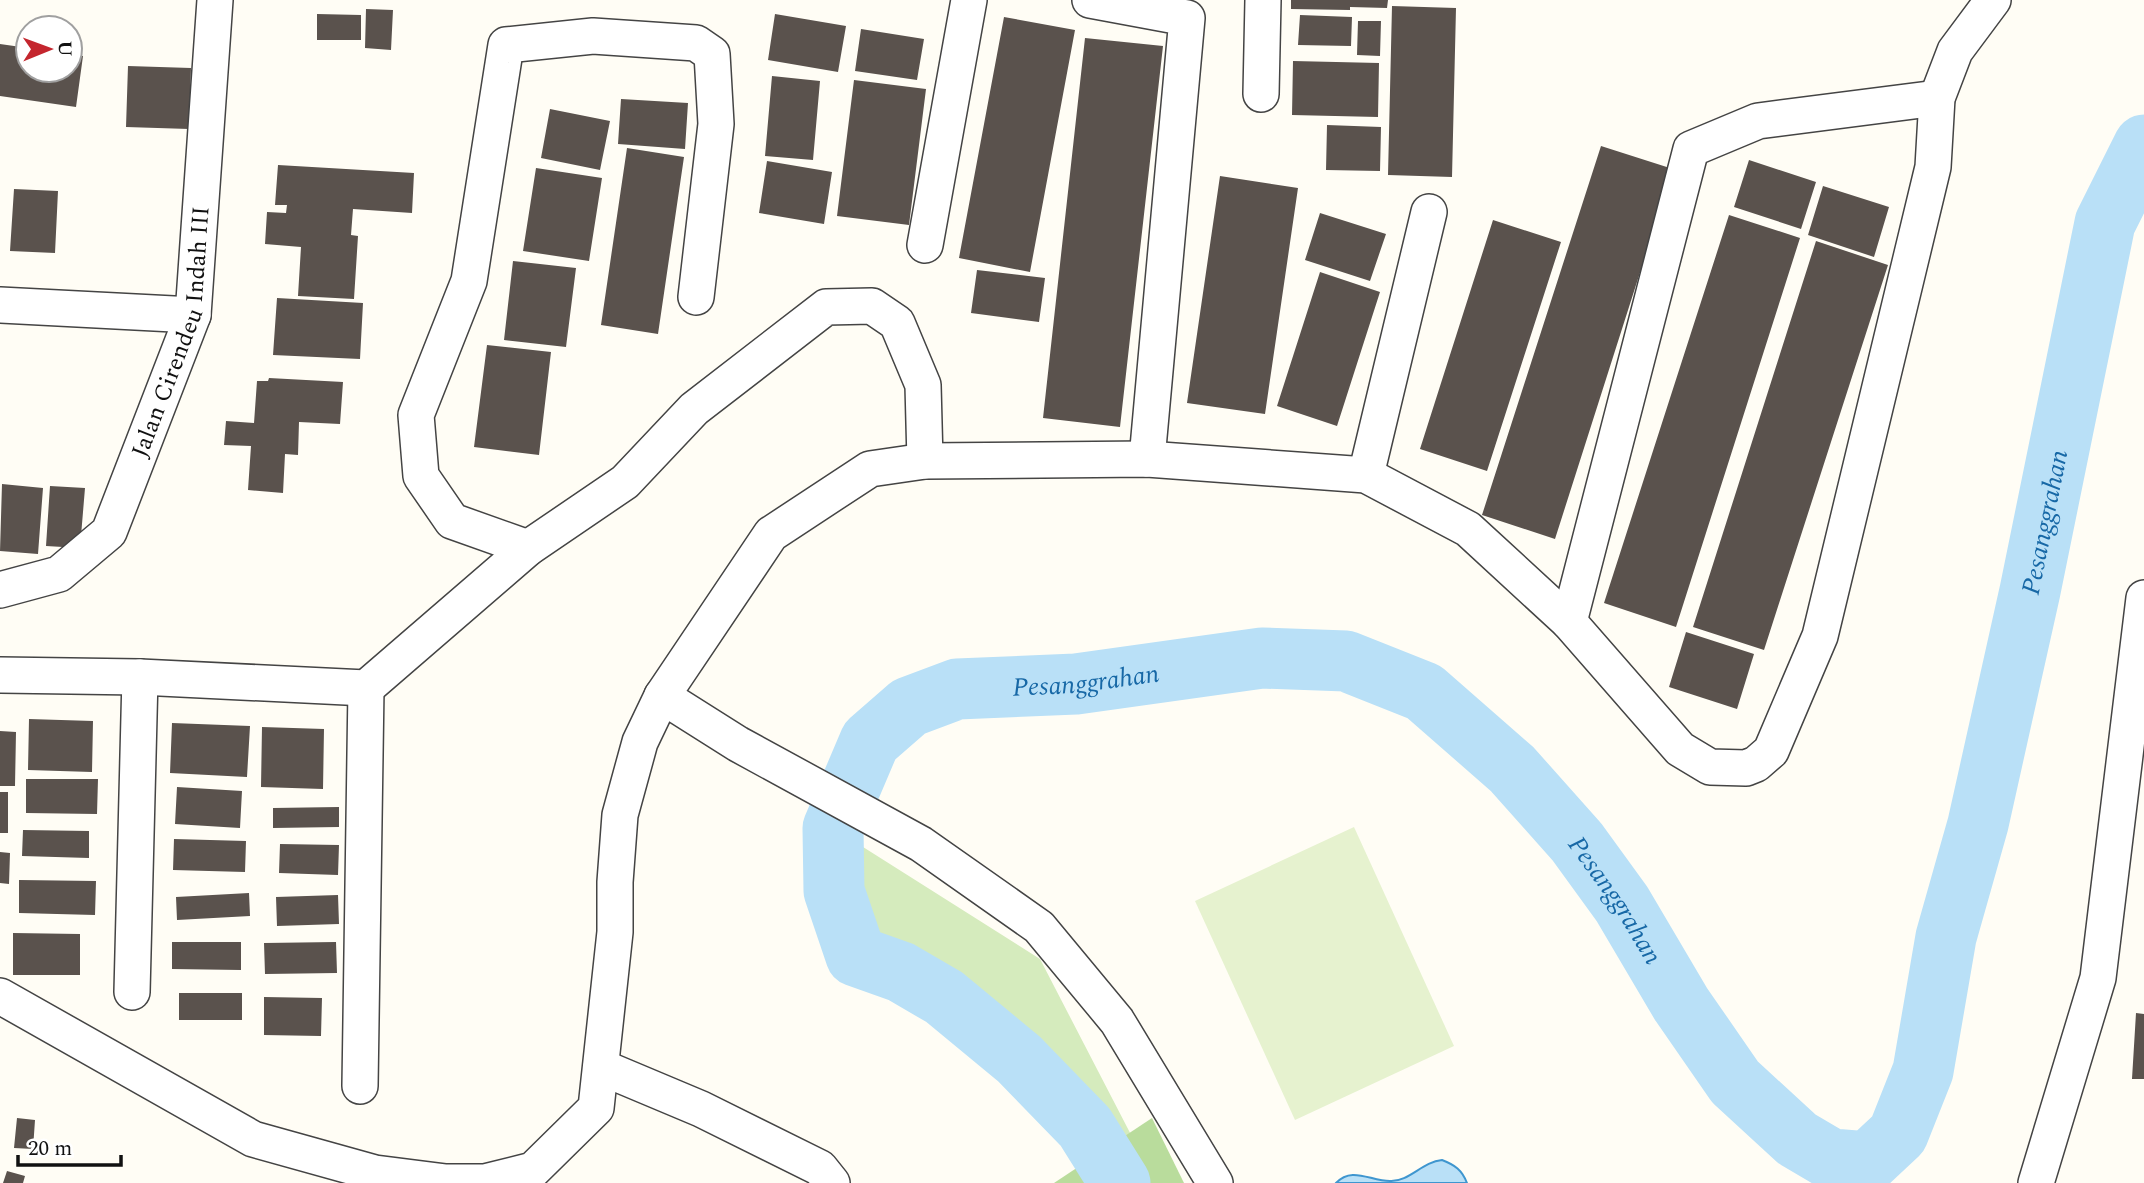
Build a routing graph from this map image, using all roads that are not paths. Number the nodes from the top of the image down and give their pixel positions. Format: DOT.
graph roads {
  1 [pos="203,0"];
  2 [pos="215,0"];
  3 [pos="969,0"];
  4 [pos="1090,0"];
  5 [pos="1263,0"];
  6 [pos="1993,0"];
  7 [pos="1261,94"];
  8 [pos="1937,98"];
  9 [pos="1429,212"];
  10 [pos="925,245"];
  11 [pos="696,297"];
  12 [pos="0,305"];
  13 [pos="193,315"];
  14 [pos="1147,459"];
  15 [pos="925,461"];
  16 [pos="1366,475"];
  17 [pos="528,548"];
  18 [pos="0,590"];
  19 [pos="2144,598"];
  20 [pos="1569,622"];
  21 [pos="0,675"];
  22 [pos="140,677"];
  23 [pos="366,688"];
  24 [pos="662,696"];
  25 [pos="132,992"];
  26 [pos="0,996"];
  27 [pos="601,1067"];
  28 [pos="360,1086"];
  29 [pos="832,1183"];
  30 [pos="1215,1183"];
  31 [pos="2036,1183"];
  1 -- 2 [label="street"];
  2 -- 13 [label="street, Jalan Cirendeu Indah III"];
  3 -- 10 [label="street"];
  4 -- 14 [label="street"];
  5 -- 7 [label="street"];
  6 -- 8 [label="street"];
  8 -- 20 [label="street"];
  8 -- 20 [label="street"];
  9 -- 16 [label="street"];
  11 -- 17 [label="street"];
  12 -- 13 [label="street"];
  13 -- 18 [label="street, Jalan Cirendeu Indah III"];
  14 -- 15 [label="street"];
  14 -- 16 [label="street"];
  15 -- 17 [label="street"];
  15 -- 24 [label="street"];
  16 -- 20 [label="street"];
  17 -- 23 [label="street"];
  19 -- 31 [label="street"];
  21 -- 22 [label="street"];
  22 -- 23 [label="street"];
  22 -- 25 [label="street"];
  23 -- 28 [label="street"];
  24 -- 27 [label="street"];
  24 -- 30 [label="street"];
  26 -- 27 [label="street"];
  27 -- 29 [label="street"];
}
